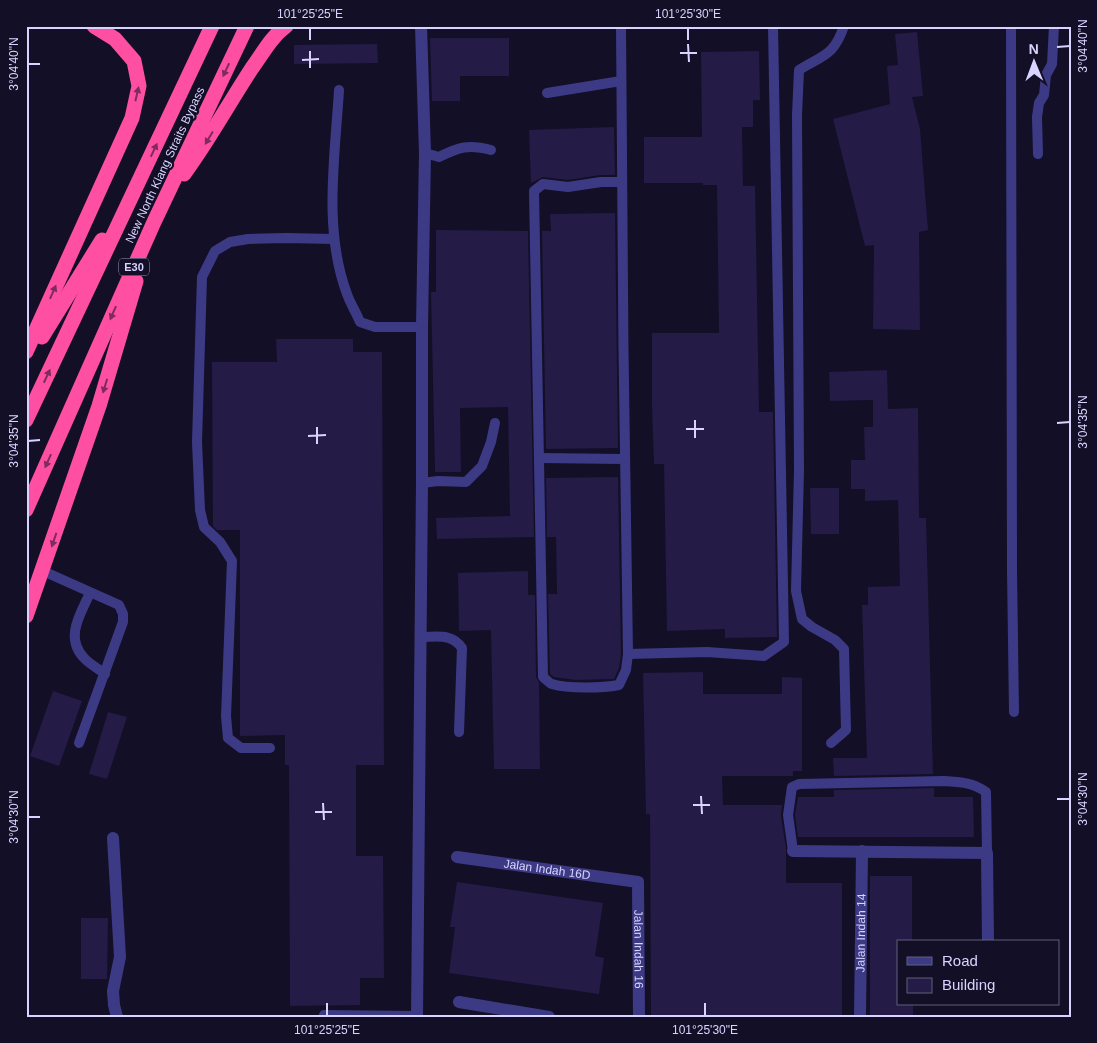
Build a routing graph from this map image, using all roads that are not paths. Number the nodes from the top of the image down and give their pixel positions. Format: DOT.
graph roads {
  1 [pos="94,26"];
  2 [pos="212,26"];
  3 [pos="247,26"];
  4 [pos="286,26"];
  5 [pos="421,26"];
  6 [pos="621,26"];
  7 [pos="773,26"];
  8 [pos="844,26"];
  9 [pos="1011,26"];
  10 [pos="1054,26"];
  11 [pos="621,81"];
  12 [pos="339,90"];
  13 [pos="547,93"];
  14 [pos="491,150"];
  15 [pos="425,153"];
  16 [pos="1038,154"];
  17 [pos="140,180"];
  18 [pos="622,182"];
  19 [pos="163,202"];
  20 [pos="154,222"];
  21 [pos="334,239"];
  22 [pos="422,326"];
  23 [pos="26,352"];
  24 [pos="26,361"];
  25 [pos="26,420"];
  26 [pos="495,423"];
  27 [pos="539,458"];
  28 [pos="624,459"];
  29 [pos="422,483"];
  30 [pos="26,510"];
  31 [pos="43,571"];
  32 [pos="90,593"];
  33 [pos="26,616"];
  34 [pos="421,637"];
  35 [pos="628,654"];
  36 [pos="105,674"];
  37 [pos="1014,712"];
  38 [pos="459,732"];
  39 [pos="79,743"];
  40 [pos="831,743"];
  41 [pos="270,748"];
  42 [pos="113,838"];
  43 [pos="862,850"];
  44 [pos="793,851"];
  45 [pos="988,854"];
  46 [pos="456,856"];
  47 [pos="638,882"];
  48 [pos="988,940"];
  49 [pos="459,1002"];
  50 [pos="324,1015"];
  51 [pos="417,1016"];
  52 [pos="117,1017"];
  53 [pos="549,1017"];
  54 [pos="639,1017"];
  55 [pos="860,1017"];
  23 -- 1 [label="highway, one-way"];
  17 -- 2 [label="highway, New North Klang Straits Bypass / E30, one-way"];
  3 -- 19 [label="highway, New North Klang Straits Bypass / E30, one-way"];
  4 -- 19 [label="highway, one-way"];
  5 -- 15 [label="street"];
  6 -- 11 [label="lane"];
  7 -- 35 [label="lane"];
  8 -- 40 [label="lane"];
  9 -- 37 [label="lane"];
  10 -- 16 [label="lane"];
  11 -- 13 [label="lane"];
  11 -- 18 [label="lane"];
  12 -- 21 [label="lane"];
  14 -- 15 [label="lane"];
  15 -- 22 [label="street"];
  17 -- 24 [label="highway"];
  25 -- 17 [label="highway, New North Klang Straits Bypass / E30, one-way"];
  18 -- 27 [label="lane"];
  18 -- 28 [label="lane"];
  19 -- 20 [label="highway, New North Klang Straits Bypass / E30"];
  20 -- 30 [label="highway, New North Klang Straits Bypass / E30, one-way"];
  20 -- 31 [label="highway, one-way"];
  21 -- 22 [label="lane"];
  21 -- 41 [label="lane"];
  22 -- 29 [label="street"];
  26 -- 29 [label="lane"];
  27 -- 28 [label="lane"];
  27 -- 35 [label="lane"];
  28 -- 35 [label="lane"];
  29 -- 34 [label="street"];
  31 -- 32 [label="lane"];
  31 -- 33 [label="highway"];
  32 -- 36 [label="lane"];
  32 -- 36 [label="lane"];
  34 -- 38 [label="lane"];
  34 -- 51 [label="street"];
  36 -- 39 [label="lane"];
  42 -- 52 [label="street"];
  43 -- 44 [label="street"];
  43 -- 45 [label="street"];
  43 -- 55 [label="street, Jalan Indah 14"];
  44 -- 45 [label="lane"];
  45 -- 48 [label="street"];
  46 -- 47 [label="street, Jalan Indah 16D"];
  47 -- 54 [label="street, Jalan Indah 16"];
  49 -- 53 [label="street"];
  50 -- 51 [label="lane"];
}
